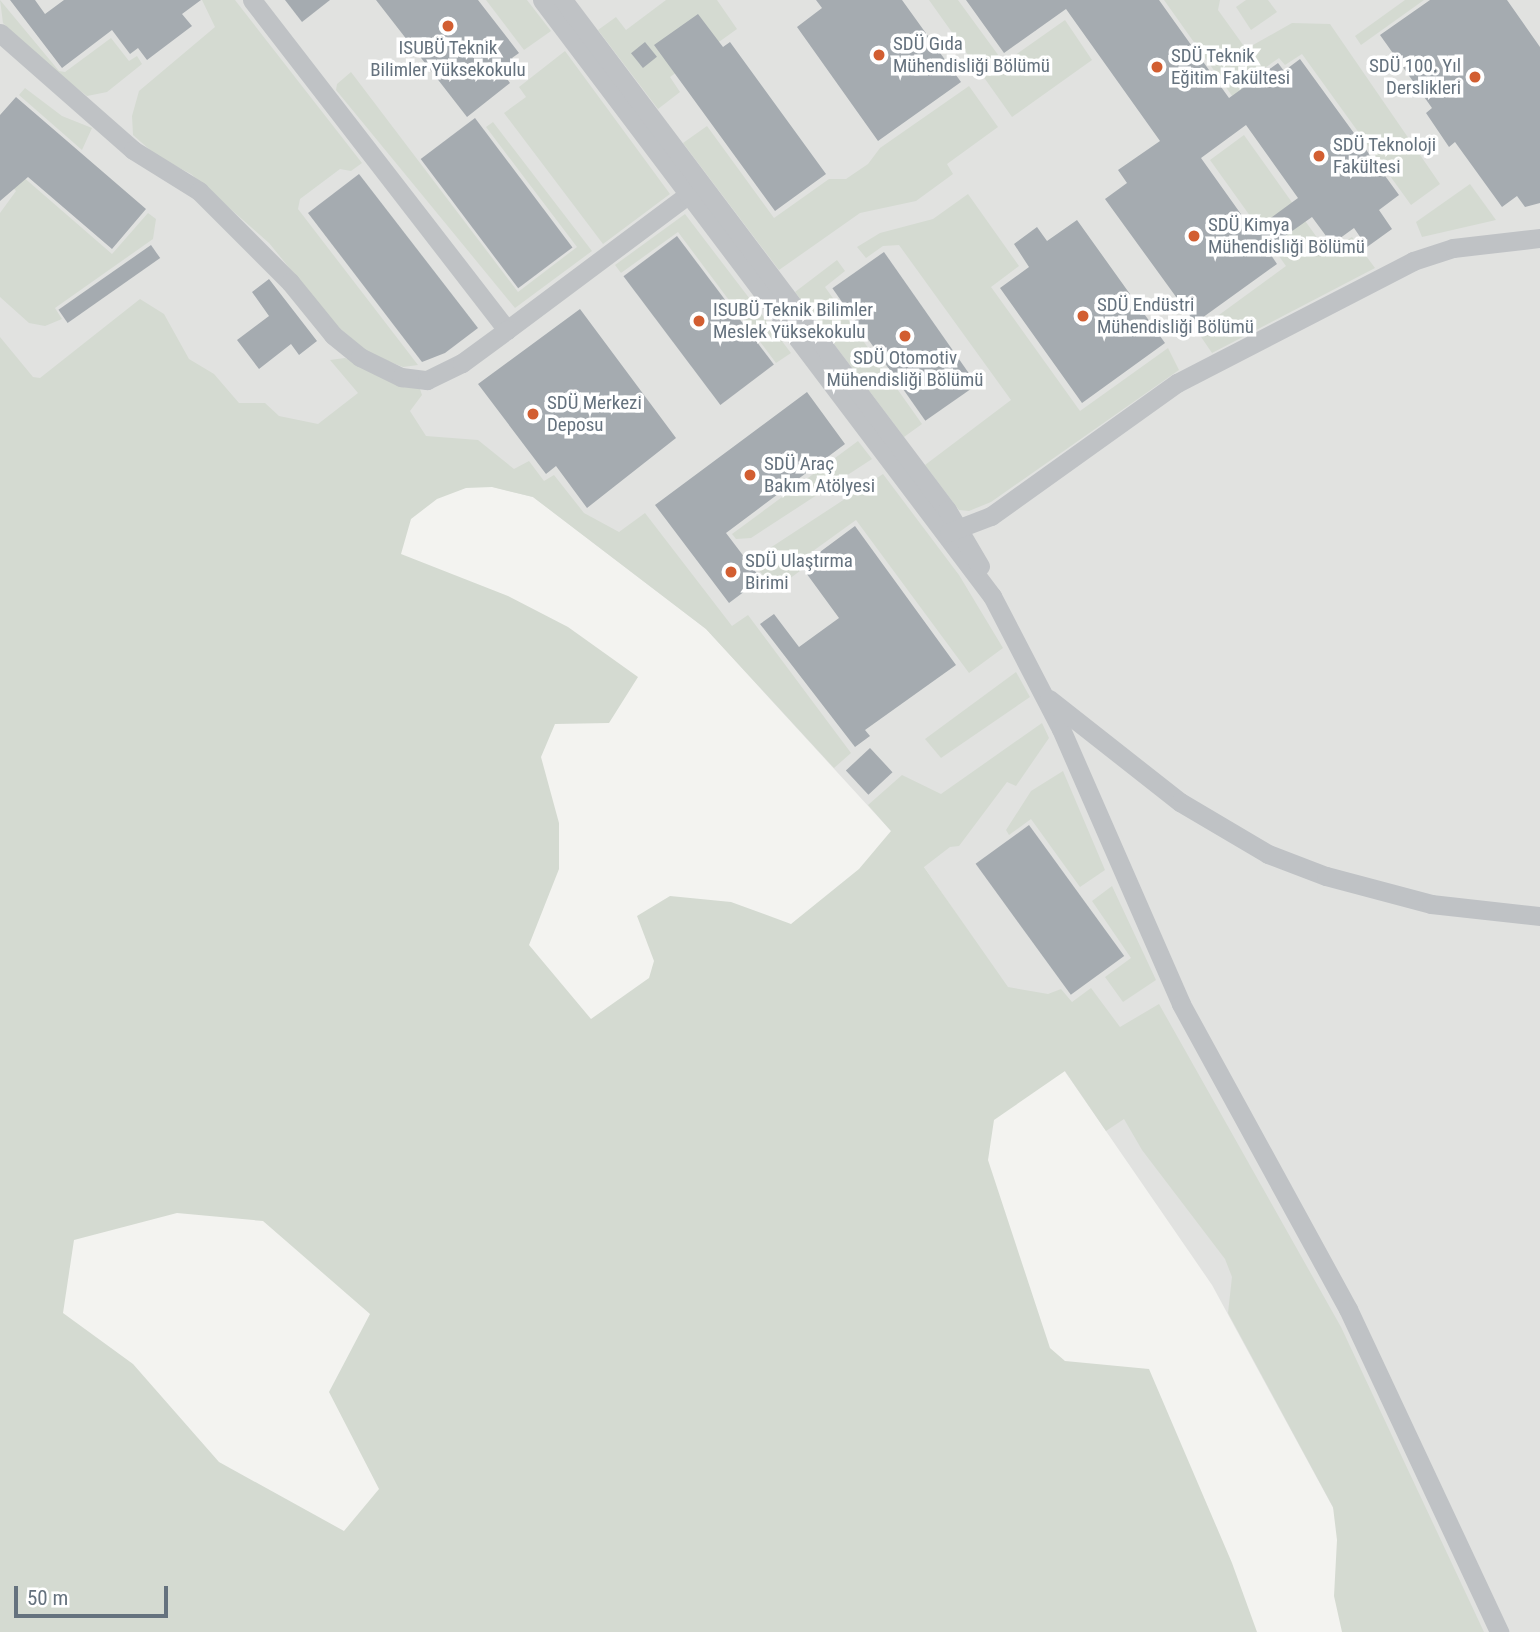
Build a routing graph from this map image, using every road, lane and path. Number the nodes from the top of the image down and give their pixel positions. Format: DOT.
graph roads {
  1 [pos="251,0"];
  2 [pos="542,0"];
  3 [pos="563,0"];
  4 [pos="0,33"];
  5 [pos="694,190"];
  6 [pos="1540,238"];
  7 [pos="507,330"];
  8 [pos="953,531"];
  9 [pos="1045,696"];
  10 [pos="1540,916"];
  11 [pos="1499,1632"];
  1 -- 7 [label="street"];
  2 -- 5 [label="street"];
  3 -- 5 [label="street"];
  4 -- 7 [label="street"];
  5 -- 7 [label="street"];
  5 -- 8 [label="street"];
  6 -- 8 [label="street"];
  8 -- 9 [label="street"];
  9 -- 10 [label="street"];
  9 -- 11 [label="street"];
}
